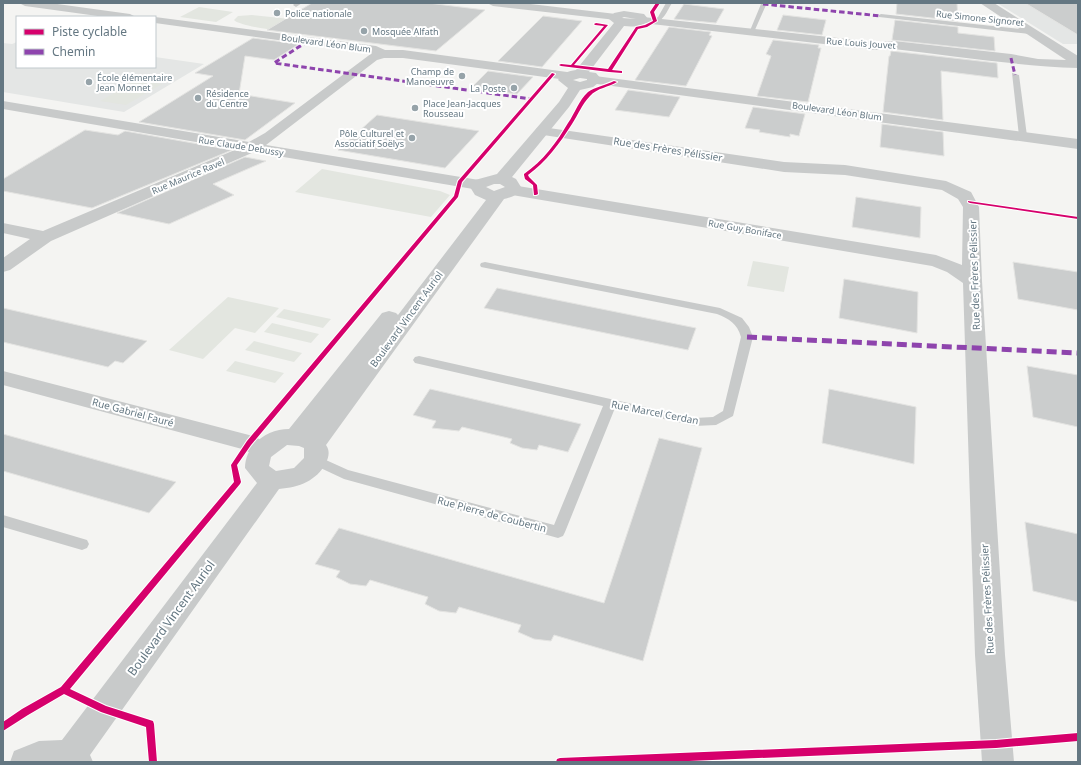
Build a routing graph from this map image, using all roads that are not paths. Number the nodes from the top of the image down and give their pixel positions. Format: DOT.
graph roads {
  1 [pos="25,3"];
  2 [pos="89,3"];
  3 [pos="493,3"];
  4 [pos="641,3"];
  5 [pos="669,3"];
  6 [pos="986,3"];
  7 [pos="763,5"];
  8 [pos="556,6"];
  9 [pos="74,10"];
  10 [pos="122,16"];
  11 [pos="881,16"];
  12 [pos="633,19"];
  13 [pos="156,20"];
  14 [pos="751,32"];
  15 [pos="1030,32"];
  16 [pos="383,54"];
  17 [pos="1075,59"];
  18 [pos="1015,75"];
  19 [pos="582,78"];
  20 [pos="3,105"];
  21 [pos="542,131"];
  22 [pos="1023,136"];
  23 [pos="1078,144"];
  24 [pos="252,147"];
  25 [pos="495,189"];
  26 [pos="3,228"];
  27 [pos="44,237"];
  28 [pos="485,265"];
  29 [pos="3,266"];
  30 [pos="972,281"];
  31 [pos="419,360"];
  32 [pos="3,378"];
  33 [pos="610,404"];
  34 [pos="309,447"];
  35 [pos="262,449"];
  36 [pos="273,479"];
  37 [pos="3,521"];
  38 [pos="82,544"];
  39 [pos="73,759"];
  40 [pos="26,762"];
  41 [pos="998,762"];
  1 -- 9 [label="street"];
  2 -- 9 [label="street"];
  3 -- 8 [label="street, Rue Louis Jouvet"];
  4 -- 12 [label="street, Boulevard Vincent Auriol"];
  5 -- 12 [label="lane"];
  6 -- 15 [label="street"];
  7 -- 14 [label="lane"];
  8 -- 12 [label="street, Rue Louis Jouvet"];
  9 -- 10 [label="street"];
  11 -- 15 [label="lane, Rue Simone Signoret"];
  12 -- 14 [label="street, Rue Louis Jouvet"];
  12 -- 19 [label="street, Boulevard Vincent Auriol"];
  13 -- 16 [label="street, Boulevard Léon Blum"];
  14 -- 17 [label="street, Rue Louis Jouvet"];
  15 -- 17 [label="street"];
  16 -- 19 [label="street, Boulevard Léon Blum"];
  16 -- 24 [label="street, Rue Maurice Ravel"];
  18 -- 22 [label="lane"];
  19 -- 21 [label="street, Boulevard Vincent Auriol"];
  19 -- 22 [label="street, Boulevard Léon Blum"];
  20 -- 24 [label="street, Rue Claude Debussy"];
  21 -- 25 [label="street, Boulevard Vincent Auriol"];
  21 -- 30 [label="street, Rue des Frères Pélissier"];
  22 -- 23 [label="street, Boulevard Léon Blum"];
  24 -- 25 [label="street, Rue Claude Debussy"];
  24 -- 27 [label="street, Rue Maurice Ravel"];
  25 -- 30 [label="street, Rue Guy Boniface"];
  25 -- 34 [label="street, Boulevard Vincent Auriol"];
  26 -- 27 [label="street"];
  27 -- 29 [label="street, Rue Maurice Ravel"];
  28 -- 33 [label="lane, Rue Marcel Cerdan"];
  30 -- 41 [label="street, Rue des Frères Pélissier"];
  31 -- 33 [label="lane, Rue Marcel Cerdan"];
  32 -- 35 [label="street, Rue Gabriel Fauré"];
  33 -- 34 [label="lane, Rue Pierre de Coubertin"];
  34 -- 35 [label="street"];
  34 -- 36 [label="street"];
  35 -- 36 [label="street"];
  36 -- 39 [label="street, Boulevard Vincent Auriol"];
  37 -- 38 [label="lane"];
  39 -- 40 [label="street"];
}
